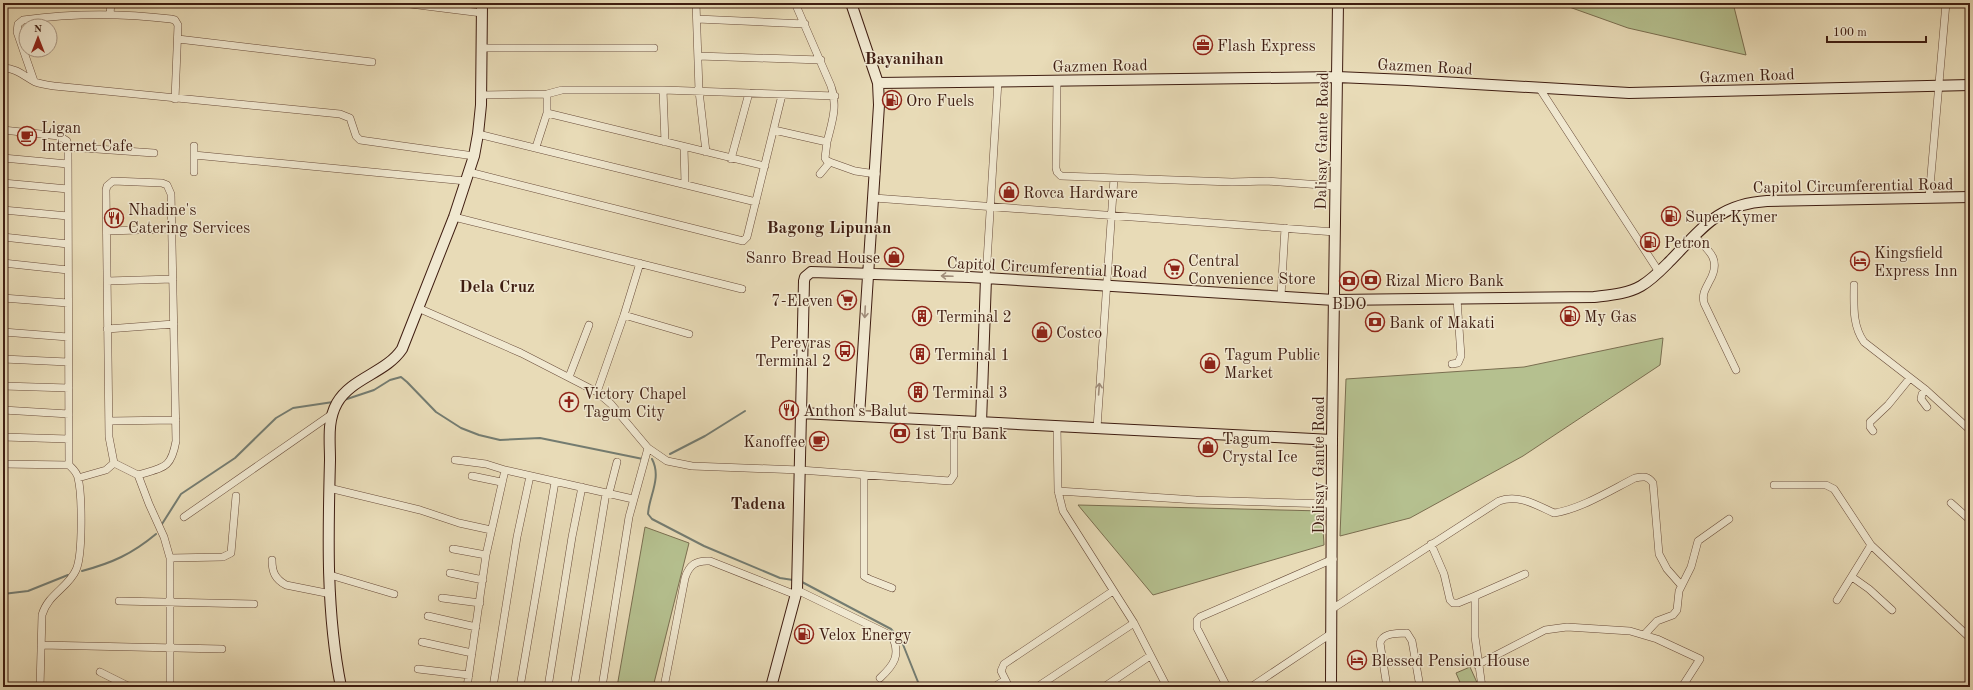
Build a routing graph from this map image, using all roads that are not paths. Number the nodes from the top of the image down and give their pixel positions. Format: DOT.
graph roads {
  1 [pos="111,3"];
  2 [pos="402,3"];
  3 [pos="696,3"];
  4 [pos="795,3"];
  5 [pos="851,3"];
  6 [pos="1338,3"];
  7 [pos="1946,3"];
  8 [pos="482,8"];
  9 [pos="110,14"];
  10 [pos="697,19"];
  11 [pos="805,24"];
  12 [pos="178,39"];
  13 [pos="483,48"];
  14 [pos="654,48"];
  15 [pos="698,56"];
  16 [pos="821,60"];
  17 [pos="372,62"];
  18 [pos="3,68"];
  19 [pos="1337,77"];
  20 [pos="34,81"];
  21 [pos="998,81"];
  22 [pos="1057,81"];
  23 [pos="878,83"];
  24 [pos="1938,84"];
  25 [pos="1970,85"];
  26 [pos="1540,89"];
  27 [pos="663,90"];
  28 [pos="699,91"];
  29 [pos="749,93"];
  30 [pos="547,94"];
  31 [pos="482,95"];
  32 [pos="782,95"];
  33 [pos="835,96"];
  34 [pos="174,99"];
  35 [pos="547,113"];
  36 [pos="3,130"];
  37 [pos="774,130"];
  38 [pos="478,134"];
  39 [pos="665,142"];
  40 [pos="827,142"];
  41 [pos="194,146"];
  42 [pos="68,147"];
  43 [pos="536,147"];
  44 [pos="684,147"];
  45 [pos="706,152"];
  46 [pos="154,153"];
  47 [pos="194,156"];
  48 [pos="474,156"];
  49 [pos="3,158"];
  50 [pos="731,159"];
  51 [pos="830,162"];
  52 [pos="68,164"];
  53 [pos="765,166"];
  54 [pos="194,172"];
  55 [pos="820,174"];
  56 [pos="876,174"];
  57 [pos="468,177"];
  58 [pos="1114,178"];
  59 [pos="3,183"];
  60 [pos="685,184"];
  61 [pos="1335,186"];
  62 [pos="68,189"];
  63 [pos="1970,197"];
  64 [pos="874,198"];
  65 [pos="1929,198"];
  66 [pos="756,202"];
  67 [pos="990,206"];
  68 [pos="3,210"];
  69 [pos="1111,215"];
  70 [pos="68,216"];
  71 [pos="454,217"];
  72 [pos="1285,228"];
  73 [pos="171,229"];
  74 [pos="107,231"];
  75 [pos="1335,232"];
  76 [pos="1694,236"];
  77 [pos="3,237"];
  78 [pos="68,244"];
  79 [pos="3,263"];
  80 [pos="640,263"];
  81 [pos="68,270"];
  82 [pos="1659,272"];
  83 [pos="868,273"];
  84 [pos="173,278"];
  85 [pos="986,278"];
  86 [pos="107,281"];
  87 [pos="1106,285"];
  88 [pos="1854,285"];
  89 [pos="742,289"];
  90 [pos="1281,296"];
  91 [pos="3,298"];
  92 [pos="1457,299"];
  93 [pos="1334,300"];
  94 [pos="68,303"];
  95 [pos="418,308"];
  96 [pos="624,315"];
  97 [pos="174,324"];
  98 [pos="589,325"];
  99 [pos="107,329"];
  100 [pos="3,332"];
  101 [pos="689,334"];
  102 [pos="68,337"];
  103 [pos="3,359"];
  104 [pos="68,362"];
  105 [pos="1452,364"];
  106 [pos="1736,370"];
  107 [pos="569,377"];
  108 [pos="1910,378"];
  109 [pos="3,386"];
  110 [pos="69,388"];
  111 [pos="1926,390"];
  112 [pos="597,392"];
  113 [pos="1927,407"];
  114 [pos="3,410"];
  115 [pos="801,413"];
  116 [pos="69,414"];
  117 [pos="332,414"];
  118 [pos="860,416"];
  119 [pos="176,420"];
  120 [pos="109,421"];
  121 [pos="954,421"];
  122 [pos="981,423"];
  123 [pos="1057,426"];
  124 [pos="1097,428"];
  125 [pos="1970,430"];
  126 [pos="1873,431"];
  127 [pos="3,437"];
  128 [pos="69,439"];
  129 [pos="1332,440"];
  130 [pos="648,448"];
  131 [pos="455,460"];
  132 [pos="616,462"];
  133 [pos="114,463"];
  134 [pos="3,464"];
  135 [pos="69,465"];
  136 [pos="505,470"];
  137 [pos="800,470"];
  138 [pos="138,475"];
  139 [pos="472,476"];
  140 [pos="530,476"];
  141 [pos="864,476"];
  142 [pos="78,478"];
  143 [pos="501,482"];
  144 [pos="555,482"];
  145 [pos="1774,485"];
  146 [pos="582,487"];
  147 [pos="329,488"];
  148 [pos="1058,491"];
  149 [pos="608,493"];
  150 [pos="236,496"];
  151 [pos="633,499"];
  152 [pos="1951,503"];
  153 [pos="1331,504"];
  154 [pos="184,517"];
  155 [pos="1729,519"];
  156 [pos="1970,520"];
  157 [pos="491,530"];
  158 [pos="1431,544"];
  159 [pos="1871,545"];
  160 [pos="453,549"];
  161 [pos="486,555"];
  162 [pos="170,558"];
  163 [pos="1333,559"];
  164 [pos="272,560"];
  165 [pos="450,573"];
  166 [pos="1525,574"];
  167 [pos="330,575"];
  168 [pos="1852,577"];
  169 [pos="483,580"];
  170 [pos="1681,585"];
  171 [pos="892,588"];
  172 [pos="1113,591"];
  173 [pos="796,593"];
  174 [pos="331,594"];
  175 [pos="394,594"];
  176 [pos="1475,596"];
  177 [pos="442,598"];
  178 [pos="1837,600"];
  179 [pos="119,601"];
  180 [pos="169,602"];
  181 [pos="480,603"];
  182 [pos="254,604"];
  183 [pos="1332,609"];
  184 [pos="1892,610"];
  185 [pos="428,616"];
  186 [pos="1134,624"];
  187 [pos="476,627"];
  188 [pos="1332,633"];
  189 [pos="1644,635"];
  190 [pos="1970,638"];
  191 [pos="422,642"];
  192 [pos="41,645"];
  193 [pos="169,647"];
  194 [pos="222,650"];
  195 [pos="472,653"];
  196 [pos="1150,656"];
  197 [pos="1477,665"];
  198 [pos="418,669"];
  199 [pos="100,672"];
  200 [pos="469,675"];
  201 [pos="880,678"];
  202 [pos="1007,684"];
  203 [pos="40,687"];
  204 [pos="130,687"];
  205 [pos="170,687"];
  206 [pos="341,687"];
  207 [pos="467,687"];
  208 [pos="493,687"];
  209 [pos="520,687"];
  210 [pos="548,687"];
  211 [pos="574,687"];
  212 [pos="602,687"];
  213 [pos="664,687"];
  214 [pos="772,687"];
  215 [pos="994,687"];
  216 [pos="1037,687"];
  217 [pos="1104,687"];
  218 [pos="1167,687"];
  219 [pos="1227,687"];
  220 [pos="1251,687"];
  221 [pos="1331,687"];
  222 [pos="1388,687"];
  223 [pos="1420,687"];
  224 [pos="1482,687"];
  225 [pos="1682,687"];
  1 -- 9 [label="street"];
  2 -- 8 [label="street"];
  3 -- 10 [label="street"];
  4 -- 11 [label="street"];
  5 -- 23 [label="main road"];
  6 -- 19 [label="main road, Dalisay Gante Road"];
  7 -- 24 [label="street"];
  8 -- 13 [label="main road"];
  9 -- 12 [label="street"];
  9 -- 20 [label="street"];
  10 -- 11 [label="street"];
  10 -- 15 [label="street"];
  11 -- 16 [label="street"];
  12 -- 17 [label="street"];
  12 -- 34 [label="street"];
  13 -- 14 [label="street"];
  13 -- 31 [label="main road"];
  15 -- 16 [label="street"];
  15 -- 28 [label="street"];
  16 -- 33 [label="street"];
  18 -- 20 [label="street"];
  19 -- 22 [label="main road, Gazmen Road"];
  19 -- 26 [label="main road, Gazmen Road"];
  19 -- 61 [label="main road, Dalisay Gante Road"];
  20 -- 34 [label="street"];
  21 -- 22 [label="main road, Gazmen Road"];
  21 -- 23 [label="main road, Gazmen Road"];
  21 -- 67 [label="street"];
  22 -- 58 [label="street"];
  23 -- 56 [label="main road"];
  24 -- 25 [label="main road, Gazmen Road"];
  24 -- 26 [label="main road, Gazmen Road"];
  24 -- 65 [label="street"];
  26 -- 82 [label="street"];
  27 -- 28 [label="street"];
  27 -- 30 [label="street"];
  27 -- 39 [label="street"];
  28 -- 29 [label="street"];
  28 -- 45 [label="street"];
  29 -- 32 [label="street"];
  29 -- 50 [label="street"];
  30 -- 31 [label="street"];
  30 -- 35 [label="street"];
  31 -- 38 [label="main road"];
  32 -- 33 [label="street"];
  32 -- 37 [label="street"];
  33 -- 40 [label="street"];
  34 -- 48 [label="street"];
  35 -- 39 [label="street"];
  35 -- 43 [label="street"];
  36 -- 42 [label="street"];
  37 -- 40 [label="street"];
  37 -- 53 [label="street"];
  38 -- 43 [label="street"];
  38 -- 48 [label="main road"];
  39 -- 44 [label="street"];
  40 -- 51 [label="street"];
  41 -- 47 [label="street"];
  42 -- 46 [label="street"];
  42 -- 52 [label="street"];
  43 -- 60 [label="street"];
  44 -- 45 [label="street"];
  44 -- 60 [label="street"];
  45 -- 50 [label="street"];
  47 -- 54 [label="street"];
  47 -- 57 [label="street"];
  48 -- 57 [label="main road"];
  49 -- 52 [label="street"];
  50 -- 53 [label="street"];
  51 -- 55 [label="street"];
  51 -- 56 [label="street"];
  52 -- 62 [label="street"];
  53 -- 66 [label="street"];
  56 -- 64 [label="main road"];
  57 -- 66 [label="street"];
  57 -- 71 [label="main road"];
  58 -- 61 [label="street"];
  58 -- 69 [label="street"];
  59 -- 62 [label="street"];
  60 -- 66 [label="street"];
  61 -- 75 [label="main road, Dalisay Gante Road"];
  62 -- 70 [label="street"];
  63 -- 65 [label="main road, Capitol Circumferential Road"];
  64 -- 67 [label="street"];
  64 -- 83 [label="main road"];
  65 -- 76 [label="main road, Capitol Circumferential Road"];
  67 -- 69 [label="street"];
  67 -- 85 [label="street"];
  68 -- 70 [label="street"];
  69 -- 72 [label="street"];
  69 -- 87 [label="street"];
  70 -- 78 [label="street"];
  71 -- 80 [label="street"];
  71 -- 95 [label="main road"];
  72 -- 75 [label="street"];
  72 -- 90 [label="street"];
  73 -- 74 [label="street"];
  73 -- 74 [label="street"];
  73 -- 84 [label="street"];
  74 -- 86 [label="street"];
  75 -- 93 [label="main road, Dalisay Gante Road"];
  76 -- 82 [label="main road, Capitol Circumferential Road"];
  76 -- 106 [label="street"];
  77 -- 78 [label="street"];
  78 -- 81 [label="street"];
  79 -- 81 [label="street"];
  80 -- 89 [label="street"];
  80 -- 96 [label="street"];
  81 -- 94 [label="street"];
  82 -- 92 [label="main road, Capitol Circumferential Road"];
  85 -- 83 [label="main road, Capitol Circumferential Road, one-way"];
  83 -- 115 [label="main road, Capitol Circumferential Road"];
  83 -- 118 [label="main road, one-way"];
  84 -- 86 [label="street"];
  84 -- 97 [label="street"];
  85 -- 87 [label="main road, Capitol Circumferential Road"];
  85 -- 122 [label="main road"];
  86 -- 99 [label="street"];
  87 -- 90 [label="main road, Capitol Circumferential Road"];
  124 -- 87 [label="street, one-way"];
  88 -- 108 [label="street"];
  90 -- 93 [label="main road, Capitol Circumferential Road"];
  91 -- 94 [label="street"];
  92 -- 93 [label="main road, Capitol Circumferential Road"];
  92 -- 105 [label="street"];
  93 -- 129 [label="main road, Dalisay Gante Road"];
  94 -- 102 [label="street"];
  95 -- 107 [label="street"];
  95 -- 117 [label="main road"];
  96 -- 101 [label="street"];
  96 -- 112 [label="street"];
  97 -- 99 [label="street"];
  97 -- 119 [label="street"];
  98 -- 107 [label="street"];
  99 -- 120 [label="street"];
  100 -- 102 [label="street"];
  102 -- 104 [label="street"];
  103 -- 104 [label="street"];
  104 -- 110 [label="street"];
  107 -- 112 [label="street"];
  108 -- 111 [label="street"];
  108 -- 126 [label="street"];
  109 -- 110 [label="street"];
  110 -- 116 [label="street"];
  111 -- 113 [label="street"];
  111 -- 125 [label="street"];
  112 -- 130 [label="street"];
  114 -- 116 [label="street"];
  115 -- 118 [label="main road"];
  115 -- 137 [label="main road"];
  116 -- 128 [label="street"];
  117 -- 147 [label="main road"];
  117 -- 154 [label="street"];
  118 -- 121 [label="main road"];
  119 -- 120 [label="street"];
  119 -- 138 [label="street"];
  120 -- 133 [label="street"];
  121 -- 122 [label="main road"];
  121 -- 141 [label="street"];
  122 -- 123 [label="main road"];
  123 -- 124 [label="main road"];
  123 -- 148 [label="street"];
  124 -- 129 [label="main road"];
  127 -- 128 [label="street"];
  128 -- 135 [label="street"];
  129 -- 153 [label="main road, Dalisay Gante Road"];
  130 -- 137 [label="street"];
  130 -- 151 [label="street"];
  131 -- 136 [label="street"];
  132 -- 149 [label="street"];
  133 -- 138 [label="street"];
  133 -- 142 [label="street"];
  134 -- 135 [label="street"];
  135 -- 142 [label="street"];
  136 -- 140 [label="street"];
  136 -- 143 [label="street"];
  137 -- 141 [label="street"];
  137 -- 173 [label="main road"];
  138 -- 162 [label="street"];
  139 -- 143 [label="street"];
  140 -- 144 [label="street"];
  140 -- 208 [label="street"];
  141 -- 171 [label="street"];
  142 -- 192 [label="street"];
  143 -- 157 [label="street"];
  144 -- 146 [label="street"];
  144 -- 209 [label="street"];
  145 -- 159 [label="street"];
  146 -- 149 [label="street"];
  146 -- 210 [label="street"];
  147 -- 157 [label="street"];
  147 -- 167 [label="main road"];
  148 -- 153 [label="street"];
  148 -- 172 [label="street"];
  149 -- 151 [label="street"];
  149 -- 211 [label="street"];
  150 -- 162 [label="street"];
  151 -- 212 [label="street"];
  152 -- 156 [label="street"];
  153 -- 163 [label="main road, Dalisay Gante Road"];
  155 -- 170 [label="street"];
  157 -- 161 [label="street"];
  158 -- 170 [label="street"];
  158 -- 176 [label="street"];
  158 -- 183 [label="street"];
  159 -- 168 [label="street"];
  159 -- 190 [label="street"];
  160 -- 161 [label="street"];
  161 -- 169 [label="street"];
  162 -- 180 [label="street"];
  163 -- 183 [label="main road, Dalisay Gante Road"];
  163 -- 219 [label="street"];
  164 -- 174 [label="street"];
  165 -- 169 [label="street"];
  166 -- 176 [label="street"];
  167 -- 174 [label="main road"];
  167 -- 175 [label="street"];
  168 -- 178 [label="street"];
  168 -- 184 [label="street"];
  169 -- 181 [label="street"];
  170 -- 189 [label="street"];
  172 -- 186 [label="street"];
  172 -- 202 [label="street"];
  173 -- 201 [label="street"];
  173 -- 213 [label="street"];
  173 -- 214 [label="main road"];
  174 -- 206 [label="main road"];
  176 -- 197 [label="street"];
  177 -- 181 [label="street"];
  179 -- 180 [label="street"];
  180 -- 182 [label="street"];
  180 -- 193 [label="street"];
  181 -- 187 [label="street"];
  183 -- 188 [label="main road, Dalisay Gante Road"];
  185 -- 187 [label="street"];
  186 -- 196 [label="street"];
  186 -- 216 [label="street"];
  187 -- 195 [label="street"];
  188 -- 220 [label="street"];
  188 -- 221 [label="main road, Dalisay Gante Road"];
  189 -- 197 [label="street"];
  189 -- 225 [label="street"];
  191 -- 195 [label="street"];
  192 -- 193 [label="street"];
  192 -- 203 [label="street"];
  193 -- 194 [label="street"];
  193 -- 205 [label="street"];
  195 -- 200 [label="street"];
  196 -- 217 [label="street"];
  196 -- 218 [label="street"];
  197 -- 224 [label="street"];
  198 -- 200 [label="street"];
  199 -- 204 [label="street"];
  200 -- 207 [label="street"];
  202 -- 215 [label="street"];
  222 -- 223 [label="street"];
}
